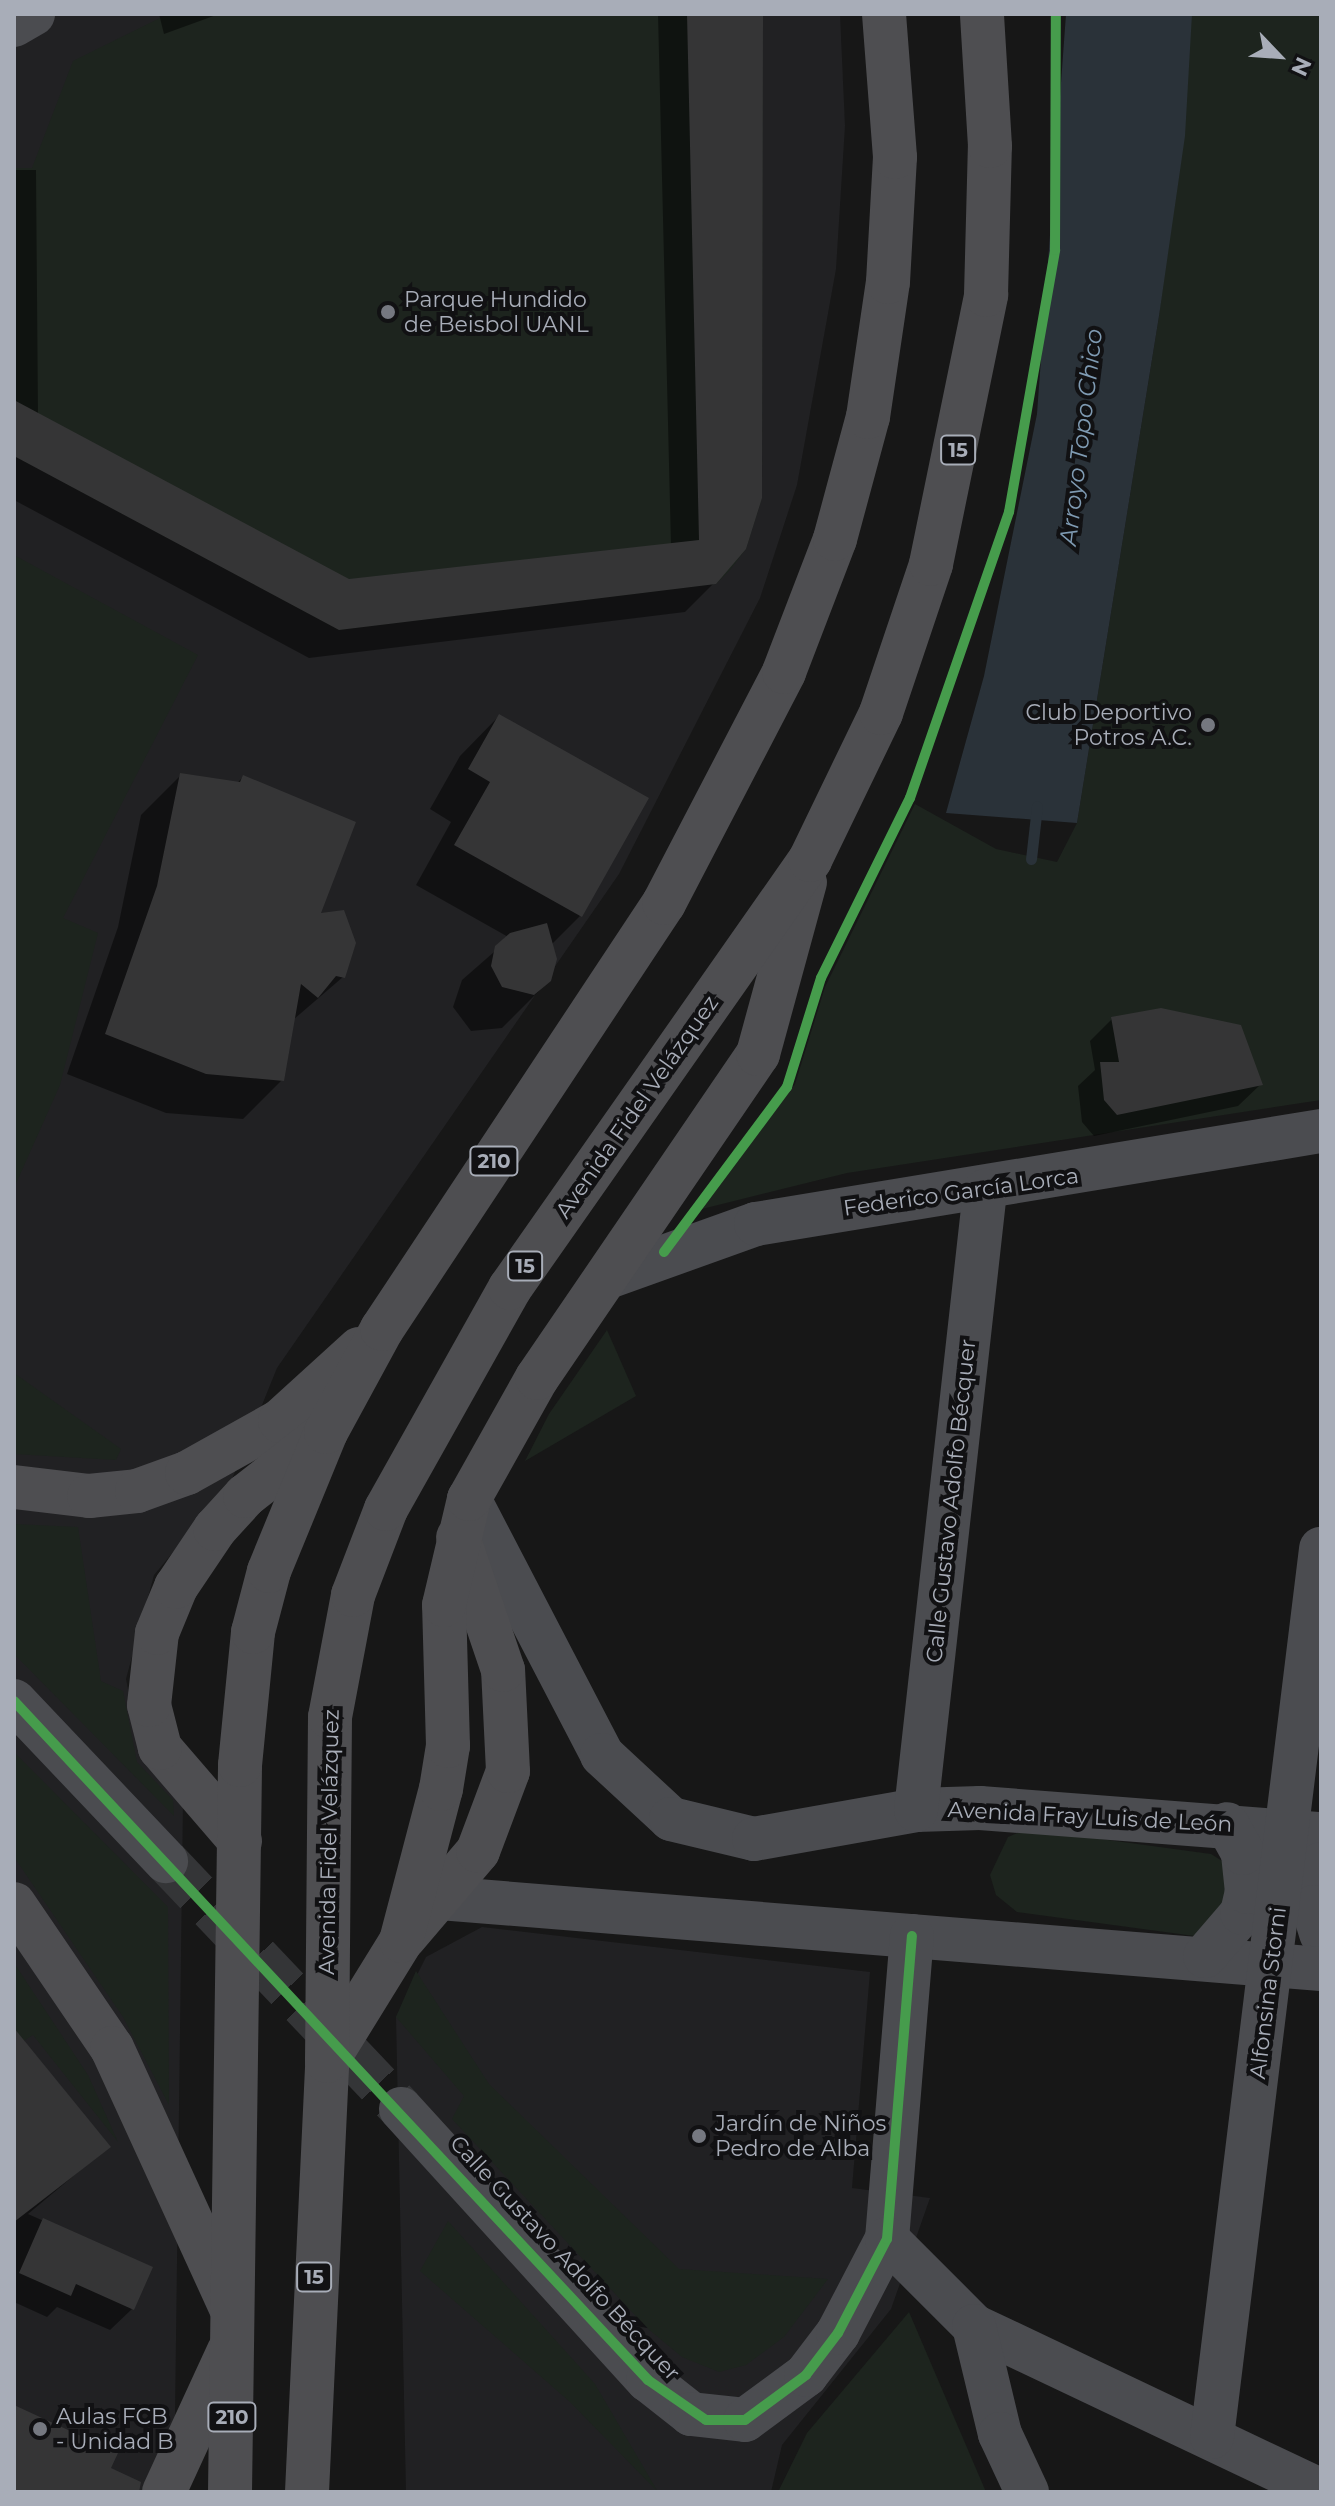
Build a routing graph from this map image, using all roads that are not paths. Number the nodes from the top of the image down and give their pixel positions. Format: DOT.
graph roads {
  1 [pos="33,14"];
  2 [pos="884,14"];
  3 [pos="982,14"];
  4 [pos="14,25"];
  5 [pos="810,860"];
  6 [pos="1321,1131"];
  7 [pos="985,1191"];
  8 [pos="608,1277"];
  9 [pos="382,1329"];
  10 [pos="326,1432"];
  11 [pos="14,1487"];
  12 [pos="464,1518"];
  13 [pos="1321,1549"];
  14 [pos="14,1701"];
  15 [pos="916,1810"];
  16 [pos="1227,1824"];
  17 [pos="1304,1832"];
  18 [pos="240,1841"];
  19 [pos="166,1861"];
  20 [pos="1321,1864"];
  21 [pos="440,1898"];
  22 [pos="14,1904"];
  23 [pos="1321,1934"];
  24 [pos="912,1936"];
  25 [pos="401,1941"];
  26 [pos="1205,1956"];
  27 [pos="1273,1964"];
  28 [pos="1321,1969"];
  29 [pos="327,2061"];
  30 [pos="401,2109"];
  31 [pos="887,2239"];
  32 [pos="974,2326"];
  33 [pos="234,2329"];
  34 [pos="1212,2437"];
  35 [pos="1321,2491"];
  36 [pos="164,2492"];
  37 [pos="230,2492"];
  38 [pos="307,2492"];
  39 [pos="1027,2492"];
  1 -- 4 [label="street"];
  2 -- 9 [label="highway, 210"];
  3 -- 5 [label="highway, Avenida Fidel Velázquez / 15"];
  5 -- 8 [label="highway"];
  5 -- 29 [label="highway, Avenida Fidel Velázquez / 15"];
  6 -- 7 [label="street, Federico García Lorca"];
  7 -- 8 [label="street, Federico García Lorca"];
  7 -- 15 [label="street, Calle Gustavo Adolfo Bécquer"];
  8 -- 12 [label="highway"];
  9 -- 10 [label="highway, 210"];
  9 -- 11 [label="highway"];
  10 -- 18 [label="highway, 210"];
  10 -- 18 [label="highway"];
  12 -- 15 [label="street, Avenida Fray Luis de León"];
  12 -- 21 [label="highway"];
  12 -- 25 [label="highway"];
  13 -- 17 [label="street, Alfonsina Storni"];
  14 -- 19 [label="street"];
  15 -- 16 [label="street, Avenida Fray Luis de León"];
  16 -- 17 [label="street, Avenida Fray Luis de León"];
  16 -- 26 [label="street"];
  17 -- 27 [label="street, Alfonsina Storni"];
  18 -- 33 [label="highway, 210"];
  20 -- 23 [label="street"];
  21 -- 24 [label="street"];
  21 -- 25 [label="highway"];
  22 -- 33 [label="highway"];
  24 -- 26 [label="street"];
  24 -- 31 [label="street, Calle Gustavo Adolfo Bécquer"];
  25 -- 29 [label="highway"];
  26 -- 27 [label="street"];
  27 -- 28 [label="street"];
  27 -- 34 [label="street, Alfonsina Storni"];
  29 -- 38 [label="highway, Avenida Fidel Velázquez / 15"];
  30 -- 31 [label="street, Calle Gustavo Adolfo Bécquer"];
  31 -- 32 [label="street"];
  32 -- 34 [label="street"];
  32 -- 39 [label="street"];
  33 -- 36 [label="highway"];
  33 -- 37 [label="highway, 210"];
  34 -- 35 [label="street"];
}
